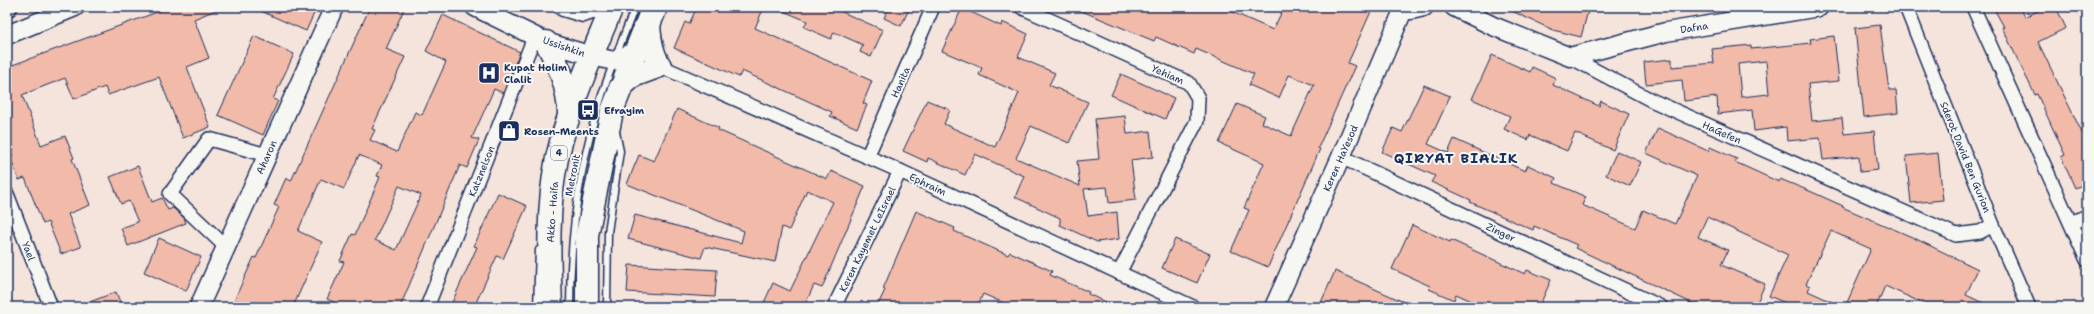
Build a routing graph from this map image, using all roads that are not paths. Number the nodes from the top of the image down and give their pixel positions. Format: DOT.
graph roads {
  1 [pos="75,7"];
  2 [pos="334,7"];
  3 [pos="475,7"];
  4 [pos="563,7"];
  5 [pos="601,7"];
  6 [pos="612,7"];
  7 [pos="933,7"];
  8 [pos="1020,7"];
  9 [pos="1404,7"];
  10 [pos="1424,7"];
  11 [pos="1454,7"];
  12 [pos="1819,7"];
  13 [pos="1906,7"];
  14 [pos="1973,7"];
  15 [pos="650,9"];
  16 [pos="584,10"];
  17 [pos="7,35"];
  18 [pos="541,38"];
  19 [pos="642,47"];
  20 [pos="592,56"];
  21 [pos="1570,57"];
  22 [pos="614,61"];
  23 [pos="660,66"];
  24 [pos="620,88"];
  25 [pos="612,111"];
  26 [pos="570,114"];
  27 [pos="267,155"];
  28 [pos="867,157"];
  29 [pos="1341,157"];
  30 [pos="900,171"];
  31 [pos="7,194"];
  32 [pos="551,202"];
  33 [pos="2087,216"];
  34 [pos="2071,223"];
  35 [pos="1993,224"];
  36 [pos="541,238"];
  37 [pos="539,245"];
  38 [pos="226,247"];
  39 [pos="2087,260"];
  40 [pos="1119,273"];
  41 [pos="51,307"];
  42 [pos="199,307"];
  43 [pos="427,307"];
  44 [pos="537,307"];
  45 [pos="551,307"];
  46 [pos="570,307"];
  47 [pos="587,307"];
  48 [pos="607,307"];
  49 [pos="834,307"];
  50 [pos="1193,307"];
  51 [pos="1274,307"];
  52 [pos="1661,307"];
  53 [pos="2028,307"];
  1 -- 17 [label="street"];
  2 -- 27 [label="street, Aharon"];
  3 -- 18 [label="street, Ussishkin"];
  4 -- 16 [label="street"];
  5 -- 16 [label="street"];
  6 -- 20 [label="highway, Akko - Haifa / 4"];
  7 -- 28 [label="street, Hanita"];
  8 -- 40 [label="street, Yehiam"];
  9 -- 10 [label="street"];
  9 -- 29 [label="street, Keren HaYesod"];
  11 -- 21 [label="street, HaGefen"];
  12 -- 21 [label="street, Dafna"];
  13 -- 35 [label="street, Sderot David Ben Gurion"];
  14 -- 34 [label="street"];
  15 -- 19 [label="highway"];
  15 -- 22 [label="lane, Metronit"];
  18 -- 20 [label="street, Ussishkin"];
  18 -- 26 [label="highway"];
  18 -- 43 [label="street, Katznelson"];
  19 -- 22 [label="street"];
  19 -- 23 [label="highway"];
  19 -- 24 [label="highway"];
  20 -- 22 [label="street, Ussishkin"];
  20 -- 26 [label="highway, Akko - Haifa / 4"];
  21 -- 35 [label="street, HaGefen"];
  22 -- 46 [label="lane, Metronit"];
  23 -- 24 [label="highway"];
  23 -- 28 [label="street, Ephraim"];
  24 -- 25 [label="highway"];
  25 -- 47 [label="highway"];
  25 -- 48 [label="lane"];
  26 -- 32 [label="highway, Akko - Haifa / 4"];
  27 -- 38 [label="street, Aharon"];
  27 -- 38 [label="street"];
  28 -- 30 [label="street, Ephraim"];
  29 -- 51 [label="street, Keren HaYesod"];
  29 -- 52 [label="street, Zinger"];
  30 -- 40 [label="street, Ephraim"];
  30 -- 49 [label="street, Keren Kayemet LeIsrael"];
  31 -- 41 [label="street, Yael"];
  32 -- 36 [label="lane"];
  32 -- 45 [label="highway, Akko - Haifa / 4"];
  33 -- 34 [label="street"];
  34 -- 39 [label="street"];
  35 -- 53 [label="street, Sderot David Ben Gurion"];
  37 -- 44 [label="lane"];
  38 -- 42 [label="street, Aharon"];
  40 -- 50 [label="street, Ephraim"];
}
